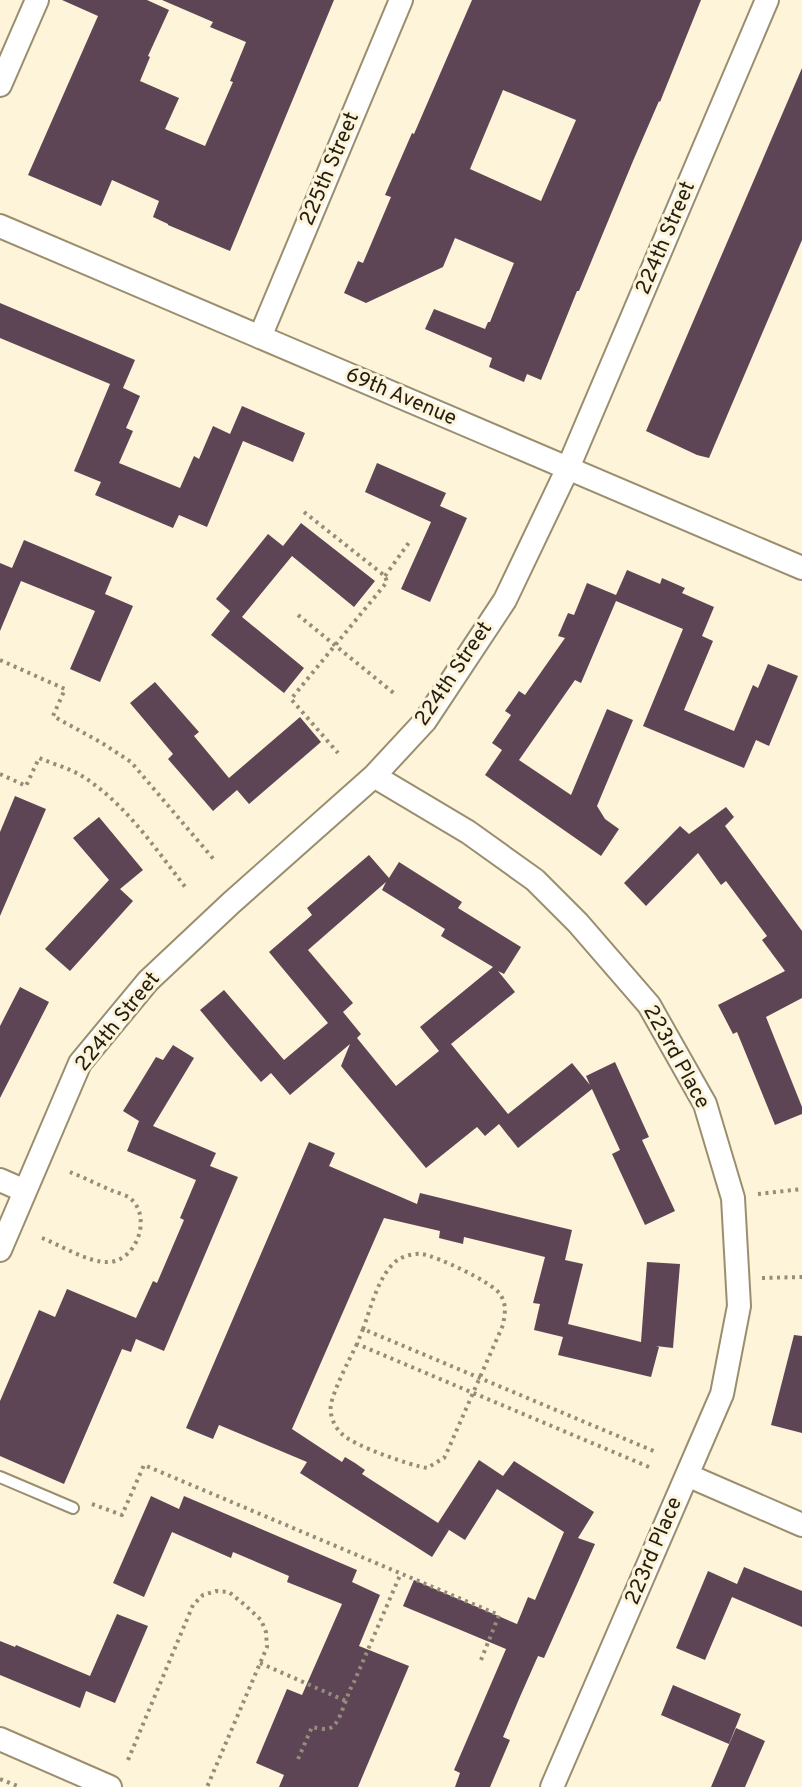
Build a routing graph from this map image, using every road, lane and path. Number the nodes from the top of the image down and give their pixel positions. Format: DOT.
graph roads {
  1 [pos="37,0"];
  2 [pos="401,0"];
  3 [pos="767,0"];
  4 [pos="0,85"];
  5 [pos="0,226"];
  6 [pos="260,337"];
  7 [pos="568,468"];
  8 [pos="304,512"];
  9 [pos="410,541"];
  10 [pos="802,568"];
  11 [pos="386,576"];
  12 [pos="298,615"];
  13 [pos="335,646"];
  14 [pos="0,660"];
  15 [pos="396,695"];
  16 [pos="338,753"];
  17 [pos="0,774"];
  18 [pos="374,776"];
  19 [pos="216,862"];
  20 [pos="186,888"];
  21 [pos="70,1172"];
  22 [pos="0,1180"];
  23 [pos="802,1189"];
  24 [pos="25,1191"];
  25 [pos="733,1198"];
  26 [pos="42,1238"];
  27 [pos="0,1250"];
  28 [pos="802,1277"];
  29 [pos="738,1279"];
  30 [pos="363,1329"];
  31 [pos="357,1344"];
  32 [pos="480,1379"];
  33 [pos="474,1393"];
  34 [pos="656,1452"];
  35 [pos="649,1467"];
  36 [pos="687,1475"];
  37 [pos="0,1477"];
  38 [pos="86,1501"];
  39 [pos="73,1508"];
  40 [pos="802,1525"];
  41 [pos="400,1574"];
  42 [pos="481,1660"];
  43 [pos="260,1663"];
  44 [pos="346,1701"];
  45 [pos="0,1739"];
  46 [pos="298,1759"];
  47 [pos="128,1760"];
  48 [pos="0,1779"];
  49 [pos="20,1787"];
  50 [pos="110,1787"];
  51 [pos="207,1787"];
  52 [pos="552,1787"];
  1 -- 4 [label="street"];
  2 -- 6 [label="street, 225th Street"];
  3 -- 7 [label="street, 224th Street"];
  5 -- 6 [label="street, 69th Avenue"];
  6 -- 7 [label="street, 69th Avenue"];
  7 -- 10 [label="street, 69th Avenue"];
  7 -- 18 [label="street, 224th Street"];
  8 -- 11 [label="path"];
  9 -- 11 [label="path"];
  11 -- 13 [label="path"];
  12 -- 13 [label="path"];
  13 -- 15 [label="path"];
  13 -- 16 [label="path"];
  14 -- 19 [label="path"];
  17 -- 20 [label="path"];
  18 -- 24 [label="street, 224th Street"];
  18 -- 25 [label="street, 223rd Place"];
  21 -- 26 [label="path"];
  22 -- 24 [label="street"];
  23 -- 25 [label="path"];
  24 -- 27 [label="street, 224th Street"];
  25 -- 29 [label="street, 223rd Place"];
  28 -- 29 [label="path"];
  29 -- 36 [label="street, 223rd Place"];
  30 -- 31 [label="path"];
  30 -- 32 [label="path"];
  30 -- 32 [label="path"];
  31 -- 33 [label="path"];
  31 -- 33 [label="path"];
  32 -- 33 [label="path"];
  32 -- 34 [label="path"];
  33 -- 35 [label="path"];
  36 -- 40 [label="street"];
  36 -- 52 [label="street, 223rd Place"];
  37 -- 39 [label="lane"];
  38 -- 41 [label="path"];
  41 -- 42 [label="path"];
  41 -- 44 [label="path"];
  43 -- 44 [label="path"];
  43 -- 47 [label="path"];
  43 -- 51 [label="path"];
  44 -- 46 [label="path"];
  45 -- 50 [label="street"];
  48 -- 49 [label="path"];
}
